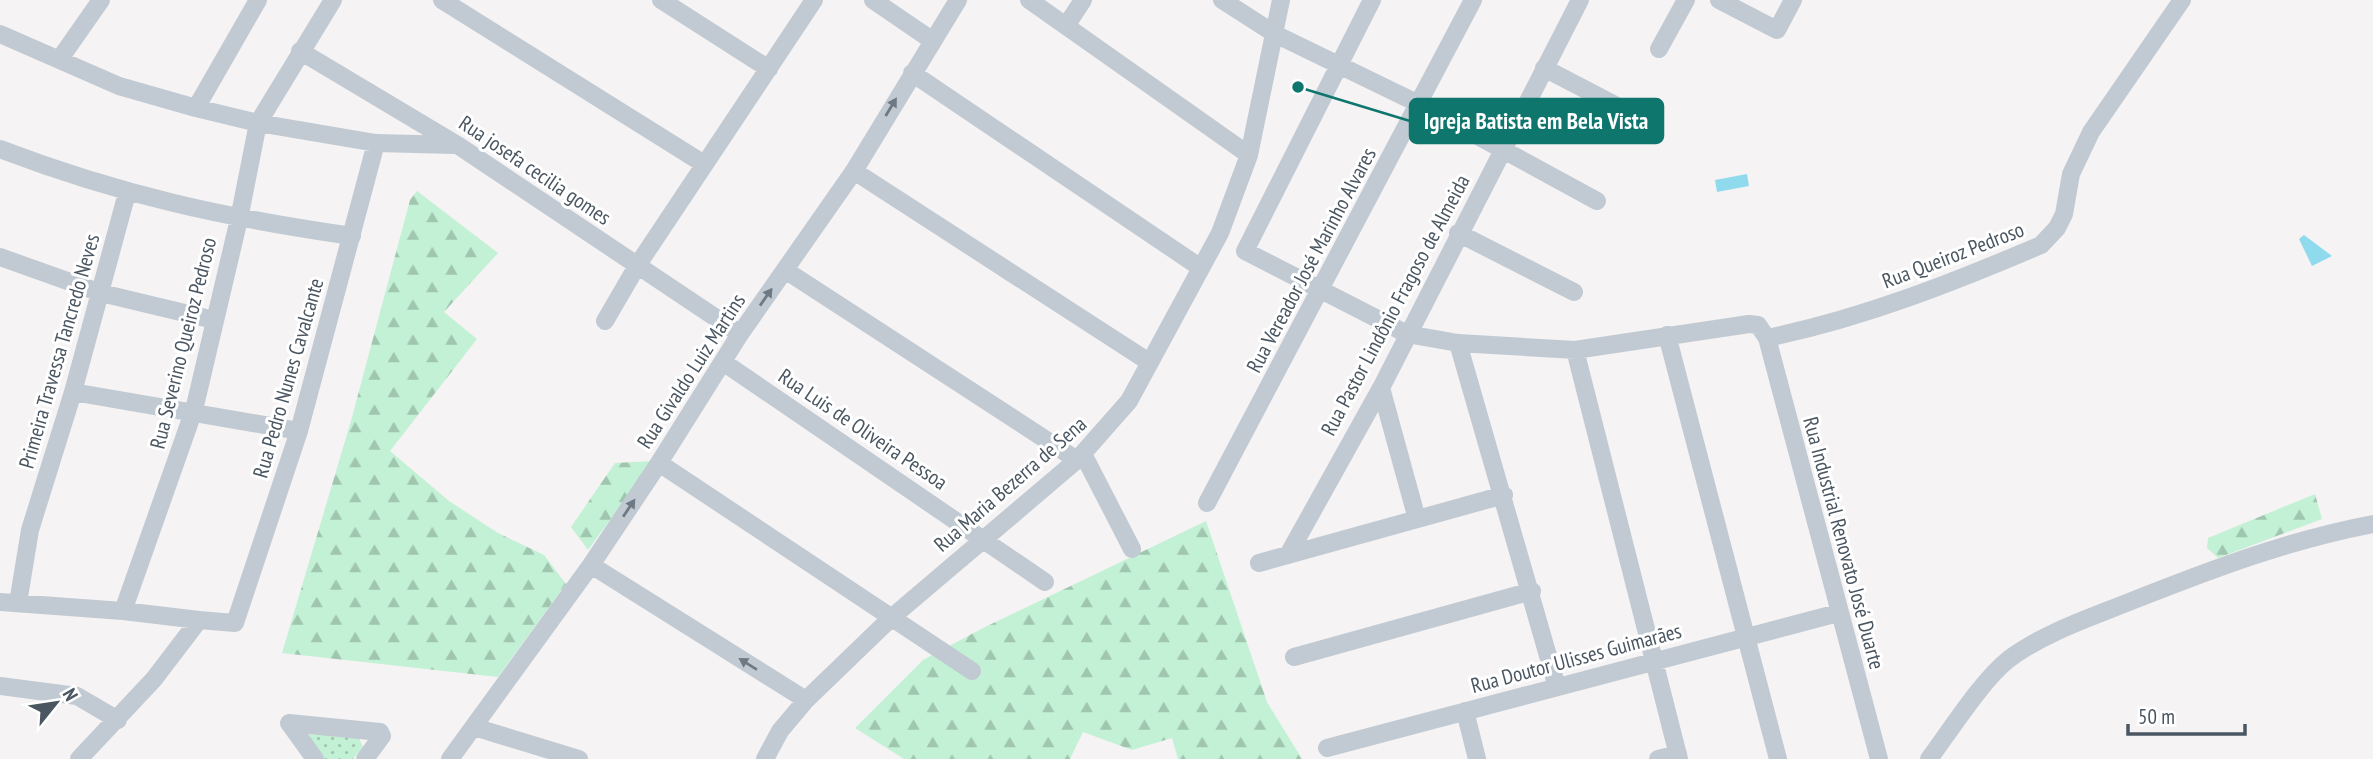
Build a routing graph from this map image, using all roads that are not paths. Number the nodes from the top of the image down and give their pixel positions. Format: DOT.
graph roads {
  1 [pos="101,0"];
  2 [pos="258,0"];
  3 [pos="333,0"];
  4 [pos="442,0"];
  5 [pos="661,0"];
  6 [pos="814,0"];
  7 [pos="873,0"];
  8 [pos="958,0"];
  9 [pos="1029,0"];
  10 [pos="1083,0"];
  11 [pos="1222,0"];
  12 [pos="1281,0"];
  13 [pos="1372,0"];
  14 [pos="1473,0"];
  15 [pos="1580,0"];
  16 [pos="1686,0"];
  17 [pos="1719,0"];
  18 [pos="1793,0"];
  19 [pos="2182,0"];
  20 [pos="1066,26"];
  21 [pos="0,34"];
  22 [pos="1275,34"];
  23 [pos="933,41"];
  24 [pos="1659,48"];
  25 [pos="300,51"];
  26 [pos="59,60"];
  27 [pos="1339,63"];
  28 [pos="1544,68"];
  29 [pos="769,69"];
  30 [pos="912,73"];
  31 [pos="1419,104"];
  32 [pos="1615,105"];
  33 [pos="196,108"];
  34 [pos="258,123"];
  35 [pos="376,142"];
  36 [pos="459,146"];
  37 [pos="0,149"];
  38 [pos="1502,151"];
  39 [pos="1249,155"];
  40 [pos="704,164"];
  41 [pos="854,171"];
  42 [pos="127,193"];
  43 [pos="1597,201"];
  44 [pos="239,219"];
  45 [pos="1458,233"];
  46 [pos="352,236"];
  47 [pos="0,257"];
  48 [pos="637,266"];
  49 [pos="1201,268"];
  50 [pos="785,270"];
  51 [pos="1320,290"];
  52 [pos="1574,292"];
  53 [pos="101,293"];
  54 [pos="214,320"];
  55 [pos="604,321"];
  56 [pos="740,334"];
  57 [pos="1407,334"];
  58 [pos="1667,335"];
  59 [pos="1767,338"];
  60 [pos="1458,343"];
  61 [pos="1575,350"];
  62 [pos="723,362"];
  63 [pos="1149,362"];
  64 [pos="1381,388"];
  65 [pos="73,392"];
  66 [pos="194,410"];
  67 [pos="299,431"];
  68 [pos="1080,457"];
  69 [pos="659,463"];
  70 [pos="1504,495"];
  71 [pos="1208,503"];
  72 [pos="1416,519"];
  73 [pos="2373,524"];
  74 [pos="983,538"];
  75 [pos="1132,549"];
  76 [pos="1288,555"];
  77 [pos="1259,563"];
  78 [pos="591,565"];
  79 [pos="1045,582"];
  80 [pos="1532,591"];
  81 [pos="0,602"];
  82 [pos="18,603"];
  83 [pos="123,611"];
  84 [pos="1838,613"];
  85 [pos="891,618"];
  86 [pos="199,620"];
  87 [pos="1746,637"];
  88 [pos="1294,657"];
  89 [pos="1654,661"];
  90 [pos="972,671"];
  91 [pos="0,686"];
  92 [pos="1557,687"];
  93 [pos="806,700"];
  94 [pos="1465,711"];
  95 [pos="118,720"];
  96 [pos="474,727"];
  97 [pos="1327,748"];
  98 [pos="1679,756"];
  99 [pos="79,759"];
  100 [pos="315,759"];
  101 [pos="365,759"];
  102 [pos="450,759"];
  103 [pos="579,759"];
  104 [pos="765,759"];
  105 [pos="1477,759"];
  106 [pos="1658,759"];
  107 [pos="1778,759"];
  108 [pos="1879,759"];
  109 [pos="1929,759"];
  1 -- 26 [label="street"];
  2 -- 33 [label="street"];
  3 -- 25 [label="street, Rua Severino Queiroz Pedroso"];
  4 -- 40 [label="street"];
  5 -- 29 [label="street"];
  6 -- 29 [label="street"];
  7 -- 23 [label="street"];
  8 -- 23 [label="street, Rua Givaldo Luiz Martins"];
  9 -- 20 [label="street"];
  10 -- 20 [label="street"];
  11 -- 22 [label="street"];
  12 -- 22 [label="street, Rua Maria Bezerra de Sena"];
  13 -- 27 [label="street"];
  14 -- 31 [label="street, Rua Vereador José Marinho Alvares"];
  15 -- 28 [label="street, Rua Pastor Lindônio Fragoso de Almeida"];
  16 -- 24 [label="street"];
  17 -- 18 [label="street"];
  19 -- 59 [label="street, Rua Queiroz Pedroso"];
  20 -- 39 [label="street"];
  21 -- 26 [label="street"];
  22 -- 27 [label="street"];
  22 -- 39 [label="street, Rua Maria Bezerra de Sena"];
  23 -- 30 [label="street, Rua Givaldo Luiz Martins"];
  25 -- 34 [label="street, Rua Severino Queiroz Pedroso"];
  25 -- 36 [label="street, Rua josefa cecilia gomes"];
  26 -- 33 [label="street"];
  27 -- 31 [label="street"];
  27 -- 51 [label="street"];
  28 -- 32 [label="street"];
  28 -- 38 [label="street, Rua Pastor Lindônio Fragoso de Almeida"];
  29 -- 40 [label="street"];
  41 -- 30 [label="street, Rua Givaldo Luiz Martins, one-way"];
  30 -- 49 [label="street"];
  31 -- 38 [label="street"];
  31 -- 51 [label="street, Rua Vereador José Marinho Alvares"];
  33 -- 34 [label="street"];
  34 -- 35 [label="street"];
  34 -- 44 [label="street, Rua Severino Queiroz Pedroso"];
  35 -- 36 [label="street"];
  35 -- 46 [label="street, Rua Pedro Nunes Cavalcante"];
  36 -- 48 [label="street, Rua josefa cecilia gomes"];
  37 -- 42 [label="street"];
  38 -- 43 [label="street"];
  38 -- 45 [label="street, Rua Pastor Lindônio Fragoso de Almeida"];
  39 -- 49 [label="street, Rua Maria Bezerra de Sena"];
  40 -- 48 [label="street"];
  41 -- 50 [label="street, Rua Givaldo Luiz Martins"];
  41 -- 63 [label="street"];
  42 -- 44 [label="street"];
  42 -- 53 [label="street, Primeira Travessa Tancredo Neves"];
  44 -- 46 [label="street"];
  44 -- 54 [label="street, Rua Severino Queiroz Pedroso"];
  45 -- 52 [label="street"];
  45 -- 57 [label="street, Rua Pastor Lindônio Fragoso de Almeida"];
  46 -- 67 [label="street, Rua Pedro Nunes Cavalcante"];
  47 -- 53 [label="street"];
  48 -- 55 [label="street"];
  48 -- 56 [label="street, Rua josefa cecilia gomes"];
  49 -- 63 [label="street, Rua Maria Bezerra de Sena"];
  56 -- 50 [label="street, Rua Givaldo Luiz Martins, one-way"];
  50 -- 68 [label="street"];
  51 -- 57 [label="street"];
  51 -- 71 [label="street, Rua Vereador José Marinho Alvares"];
  53 -- 54 [label="street"];
  53 -- 65 [label="street, Primeira Travessa Tancredo Neves"];
  54 -- 66 [label="street, Rua Severino Queiroz Pedroso"];
  56 -- 62 [label="street, Rua Givaldo Luiz Martins"];
  57 -- 60 [label="street"];
  57 -- 64 [label="street, Rua Pastor Lindônio Fragoso de Almeida"];
  58 -- 59 [label="street"];
  58 -- 61 [label="street"];
  58 -- 87 [label="street"];
  59 -- 84 [label="street, Rua Industrial Renovato José Duarte"];
  60 -- 61 [label="street"];
  60 -- 70 [label="street"];
  61 -- 89 [label="street"];
  62 -- 69 [label="street, Rua Givaldo Luiz Martins"];
  62 -- 74 [label="street, Rua Luis de Oliveira Pessoa"];
  63 -- 68 [label="street, Rua Maria Bezerra de Sena"];
  64 -- 72 [label="street"];
  64 -- 76 [label="street, Rua Pastor Lindônio Fragoso de Almeida"];
  65 -- 66 [label="street"];
  65 -- 82 [label="street, Primeira Travessa Tancredo Neves"];
  66 -- 67 [label="street"];
  66 -- 83 [label="street, Rua Severino Queiroz Pedroso"];
  67 -- 86 [label="street, Rua Pedro Nunes Cavalcante"];
  68 -- 74 [label="street, Rua Maria Bezerra de Sena"];
  68 -- 75 [label="street"];
  78 -- 69 [label="street, Rua Givaldo Luiz Martins, one-way"];
  69 -- 85 [label="street"];
  70 -- 72 [label="street"];
  70 -- 80 [label="street"];
  72 -- 76 [label="street"];
  73 -- 109 [label="street"];
  74 -- 79 [label="street, Rua Luis de Oliveira Pessoa"];
  74 -- 85 [label="street, Rua Maria Bezerra de Sena"];
  76 -- 77 [label="street"];
  93 -- 78 [label="street, one-way"];
  78 -- 96 [label="street, Rua Givaldo Luiz Martins"];
  80 -- 88 [label="street"];
  80 -- 92 [label="street"];
  81 -- 82 [label="street"];
  82 -- 83 [label="street"];
  83 -- 86 [label="street"];
  84 -- 87 [label="street, Rua Doutor Ulisses Guimarães"];
  84 -- 108 [label="street, Rua Industrial Renovato José Duarte"];
  85 -- 90 [label="street"];
  85 -- 93 [label="street, Rua Maria Bezerra de Sena"];
  86 -- 95 [label="street"];
  87 -- 89 [label="street, Rua Doutor Ulisses Guimarães"];
  87 -- 107 [label="street"];
  89 -- 92 [label="street, Rua Doutor Ulisses Guimarães"];
  89 -- 98 [label="street"];
  91 -- 95 [label="street"];
  92 -- 94 [label="street, Rua Doutor Ulisses Guimarães"];
  93 -- 104 [label="street, Rua Maria Bezerra de Sena"];
  94 -- 97 [label="street, Rua Doutor Ulisses Guimarães"];
  94 -- 105 [label="street"];
  95 -- 99 [label="street"];
  96 -- 102 [label="street, Rua Givaldo Luiz Martins"];
  96 -- 103 [label="street"];
  98 -- 106 [label="street"];
  100 -- 101 [label="street"];
}
